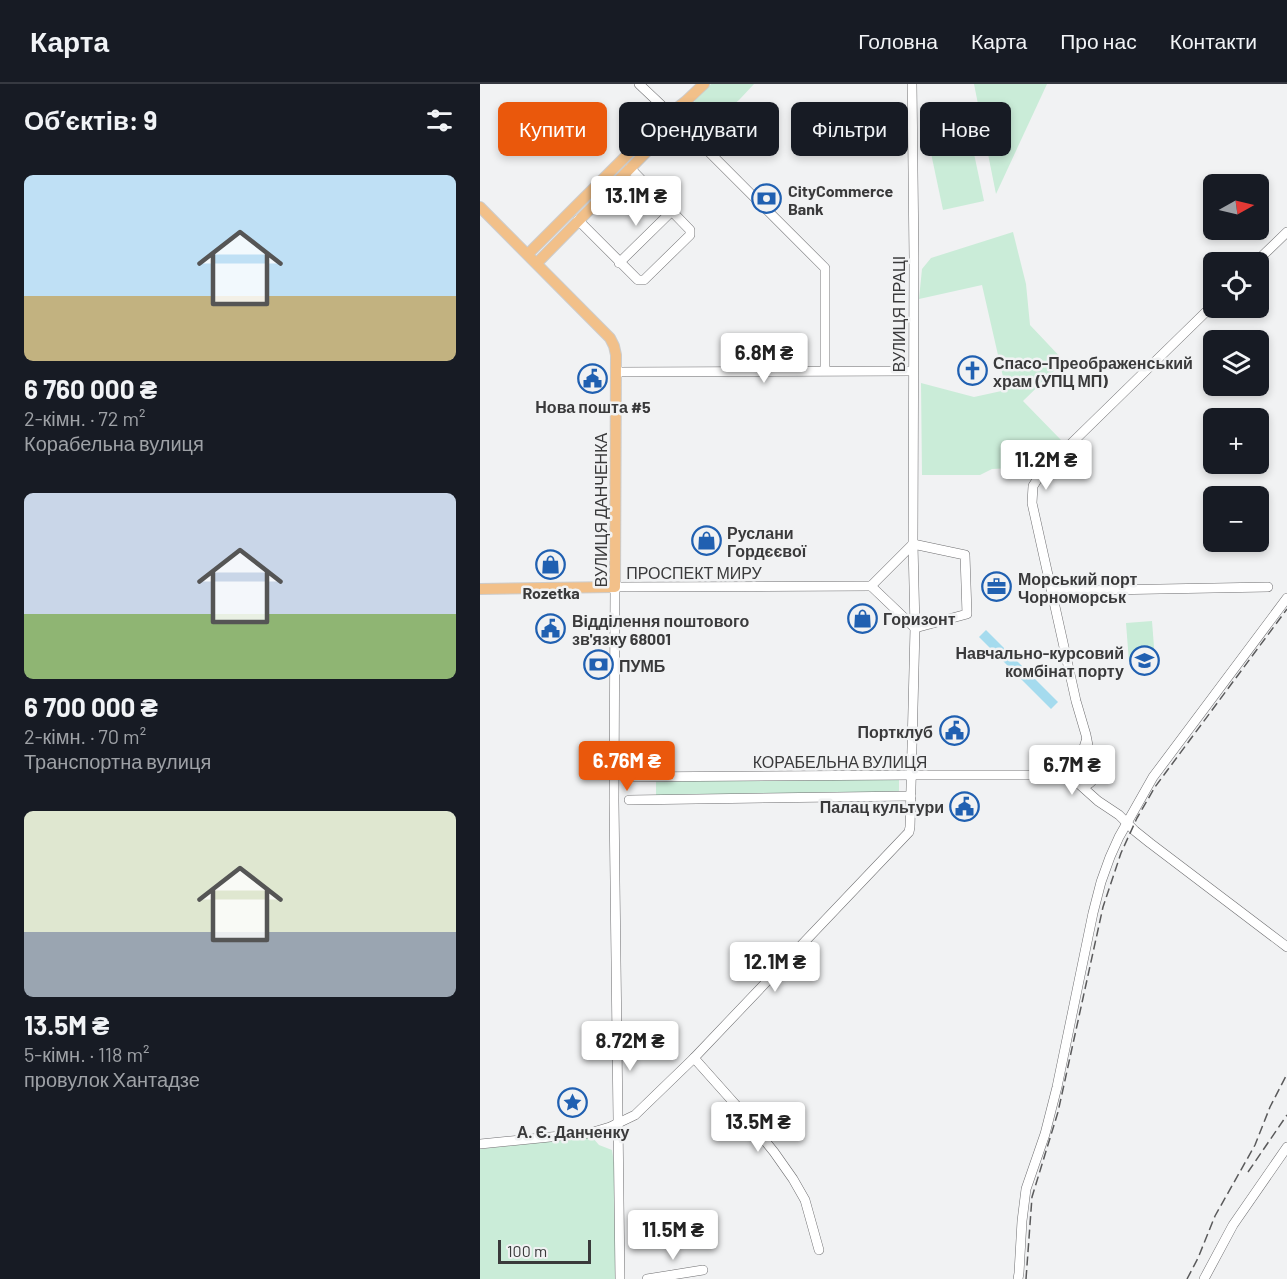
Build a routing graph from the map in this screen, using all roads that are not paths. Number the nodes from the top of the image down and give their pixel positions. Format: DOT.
graph roads {
  1 [pos="639,84"];
  2 [pos="704,84"];
  3 [pos="912,84"];
  4 [pos="658,102"];
  5 [pos="685,102"];
  6 [pos="632,156"];
  7 [pos="640,156"];
  8 [pos="712,156"];
  9 [pos="630,168"];
  10 [pos="480,207"];
  11 [pos="672,211"];
  12 [pos="578,220"];
  13 [pos="1287,232"];
  14 [pos="1266,252"];
  15 [pos="528,254"];
  16 [pos="537,263"];
  17 [pos="619,263"];
  18 [pos="1203,315"];
  19 [pos="825,370"];
  20 [pos="913,371"];
  21 [pos="616,372"];
  22 [pos="913,544"];
  23 [pos="871,586"];
  24 [pos="615,587"];
  25 [pos="1269,587"];
  26 [pos="480,589"];
  27 [pos="1052,591"];
  28 [pos="1287,598"];
  29 [pos="915,628"];
  30 [pos="1086,738"];
  31 [pos="1077,767"];
  32 [pos="1094,772"];
  33 [pos="911,775"];
  34 [pos="1052,775"];
  35 [pos="629,777"];
  36 [pos="1077,783"];
  37 [pos="911,796"];
  38 [pos="629,800"];
  39 [pos="1102,804"];
  40 [pos="1127,822"];
  41 [pos="1287,947"];
  42 [pos="694,1058"];
  43 [pos="618,1124"];
  44 [pos="480,1144"];
  45 [pos="1287,1148"];
  46 [pos="819,1250"];
  47 [pos="703,1270"];
  48 [pos="620,1279"];
  49 [pos="647,1279"];
  50 [pos="1018,1279"];
  51 [pos="1204,1279"];
  1 -- 4 [label="street"];
  2 -- 5 [label="main road"];
  3 -- 20 [label="street, ВУЛИЦЯ ПРАЦІ"];
  6 -- 15 [label="main road"];
  7 -- 9 [label="main road"];
  8 -- 19 [label="street"];
  9 -- 11 [label="street"];
  9 -- 12 [label="main road"];
  10 -- 15 [label="main road, ВУЛИЦЯ ДАНЧЕНКА"];
  11 -- 17 [label="street"];
  11 -- 17 [label="street"];
  12 -- 16 [label="main road"];
  12 -- 17 [label="street"];
  13 -- 14 [label="street"];
  15 -- 16 [label="main road, ВУЛИЦЯ ДАНЧЕНКА"];
  16 -- 21 [label="main road, ВУЛИЦЯ ДАНЧЕНКА"];
  18 -- 27 [label="street"];
  19 -- 20 [label="street"];
  19 -- 21 [label="street"];
  20 -- 22 [label="street, ВУЛИЦЯ ПРАЦІ"];
  21 -- 24 [label="main road, ВУЛИЦЯ ДАНЧЕНКА"];
  22 -- 23 [label="street"];
  22 -- 29 [label="street, ВУЛИЦЯ ПРАЦІ"];
  22 -- 29 [label="street"];
  23 -- 24 [label="street, ПРОСПЕКТ МИРУ"];
  23 -- 29 [label="street"];
  24 -- 26 [label="main road, ПРОСПЕКТ МИРУ"];
  24 -- 43 [label="street, ВУЛИЦЯ ДАНЧЕНКА"];
  25 -- 27 [label="street"];
  27 -- 30 [label="street"];
  28 -- 40 [label="street"];
  29 -- 33 [label="street"];
  30 -- 31 [label="street"];
  30 -- 32 [label="street"];
  31 -- 32 [label="street"];
  31 -- 34 [label="street"];
  31 -- 36 [label="street"];
  32 -- 36 [label="street"];
  32 -- 39 [label="street"];
  33 -- 34 [label="street, КОРАБЕЛЬНА ВУЛИЦЯ"];
  33 -- 35 [label="street, КОРАБЕЛЬНА ВУЛИЦЯ"];
  33 -- 37 [label="street"];
  34 -- 36 [label="street"];
  36 -- 39 [label="street"];
  37 -- 38 [label="street"];
  37 -- 42 [label="street"];
  39 -- 40 [label="street"];
  40 -- 41 [label="street"];
  40 -- 50 [label="street"];
  42 -- 43 [label="street"];
  42 -- 46 [label="street"];
  43 -- 44 [label="street"];
  43 -- 48 [label="street, ВУЛИЦЯ ДАНЧЕНКА"];
  45 -- 51 [label="street"];
  47 -- 49 [label="street"];
}
